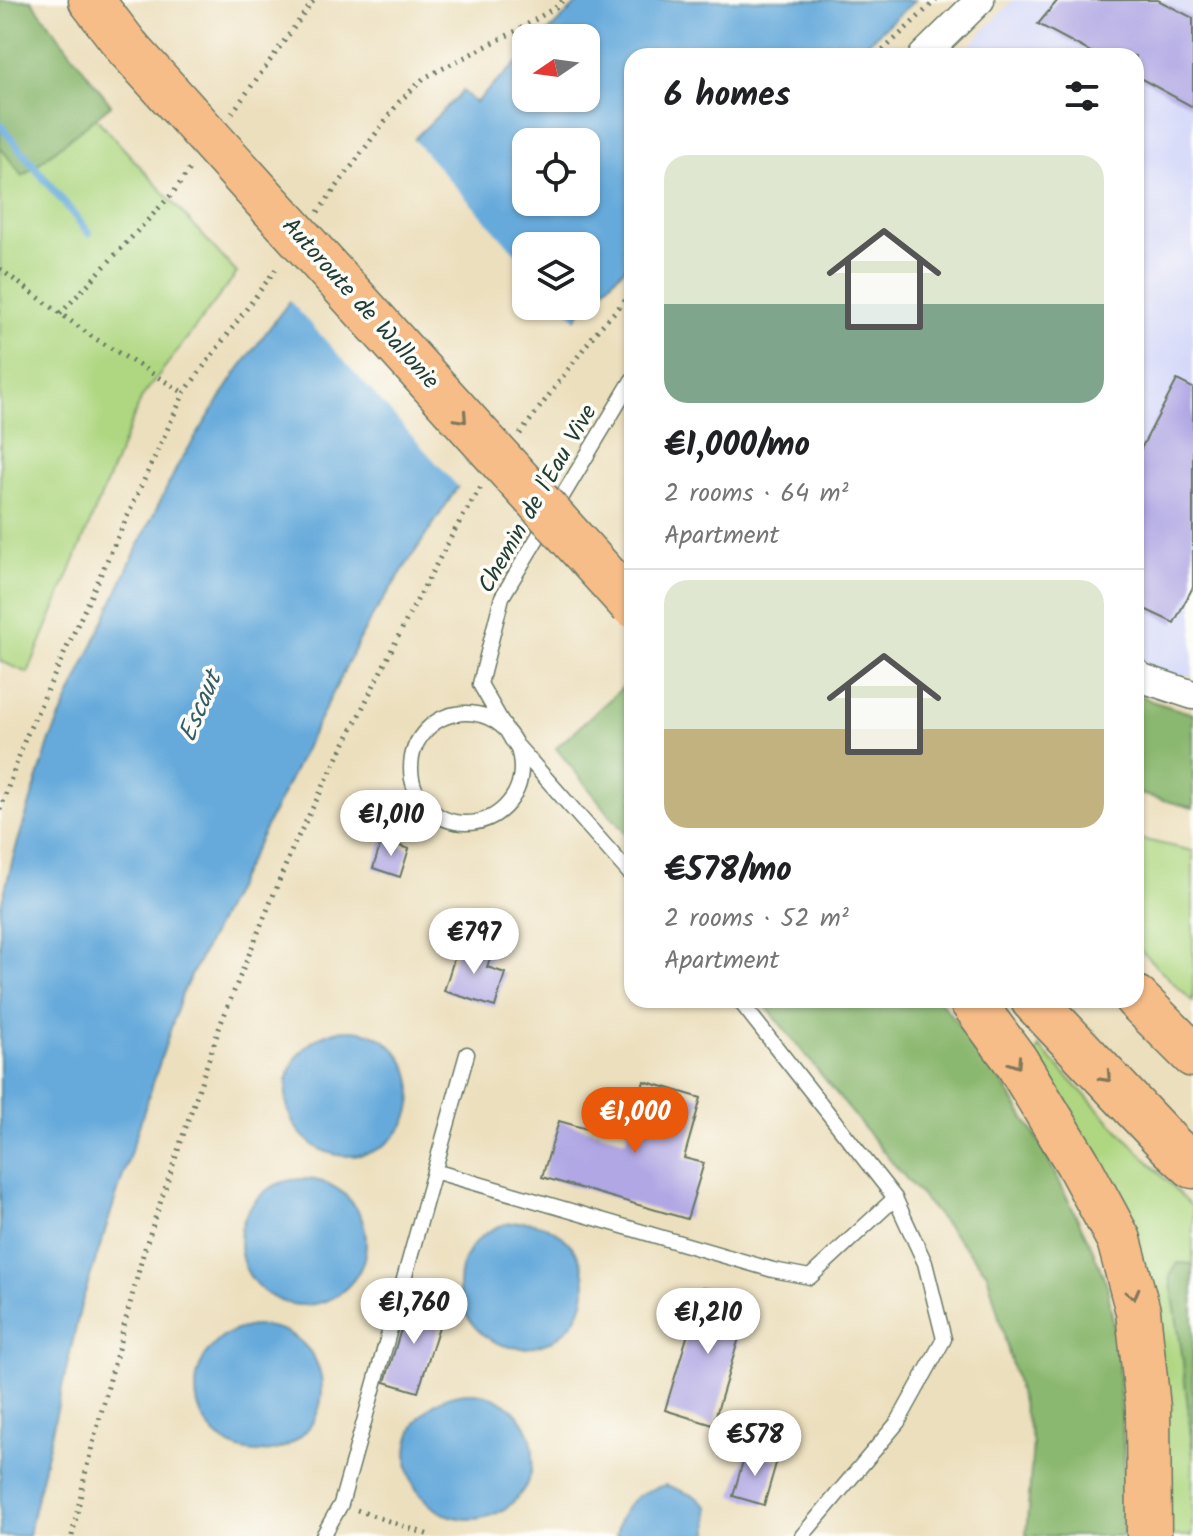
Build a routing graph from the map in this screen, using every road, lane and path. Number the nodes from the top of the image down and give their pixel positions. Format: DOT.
graph roads {
  1 [pos="91,0"];
  2 [pos="563,0"];
  3 [pos="936,0"];
  4 [pos="980,0"];
  5 [pos="135,27"];
  6 [pos="885,48"];
  7 [pos="931,48"];
  8 [pos="315,216"];
  9 [pos="287,254"];
  10 [pos="0,269"];
  11 [pos="624,302"];
  12 [pos="184,393"];
  13 [pos="624,393"];
  14 [pos="516,441"];
  15 [pos="489,477"];
  16 [pos="624,550"];
  17 [pos="624,596"];
  18 [pos="1144,679"];
  19 [pos="1193,695"];
  20 [pos="512,740"];
  21 [pos="0,810"];
  22 [pos="624,867"];
  23 [pos="1144,1006"];
  24 [pos="745,1008"];
  25 [pos="977,1008"];
  26 [pos="1041,1008"];
  27 [pos="467,1054"];
  28 [pos="1193,1055"];
  29 [pos="1193,1166"];
  30 [pos="434,1171"];
  31 [pos="895,1198"];
  32 [pos="341,1504"];
  33 [pos="72,1536"];
  34 [pos="323,1536"];
  35 [pos="432,1536"];
  36 [pos="802,1536"];
  37 [pos="1149,1536"];
  1 -- 5 [label="highway, Autoroute de Wallonie"];
  2 -- 8 [label="path"];
  3 -- 6 [label="path"];
  4 -- 7 [label="street"];
  5 -- 16 [label="highway, Autoroute de Wallonie"];
  5 -- 17 [label="highway, Autoroute de Wallonie, one-way, bridge"];
  9 -- 12 [label="path"];
  10 -- 12 [label="path"];
  11 -- 14 [label="path"];
  12 -- 21 [label="path"];
  13 -- 20 [label="lane, Chemin de l'Eau Vive"];
  15 -- 33 [label="path"];
  18 -- 19 [label="street"];
  20 -- 20 [label="lane"];
  20 -- 22 [label="lane, Chemin de l'Eau Vive"];
  23 -- 28 [label="highway"];
  24 -- 31 [label="lane"];
  25 -- 37 [label="highway, one-way"];
  26 -- 29 [label="highway, one-way"];
  27 -- 30 [label="lane"];
  30 -- 31 [label="lane"];
  30 -- 32 [label="lane"];
  31 -- 36 [label="lane"];
  32 -- 34 [label="lane"];
  32 -- 35 [label="path"];
}
